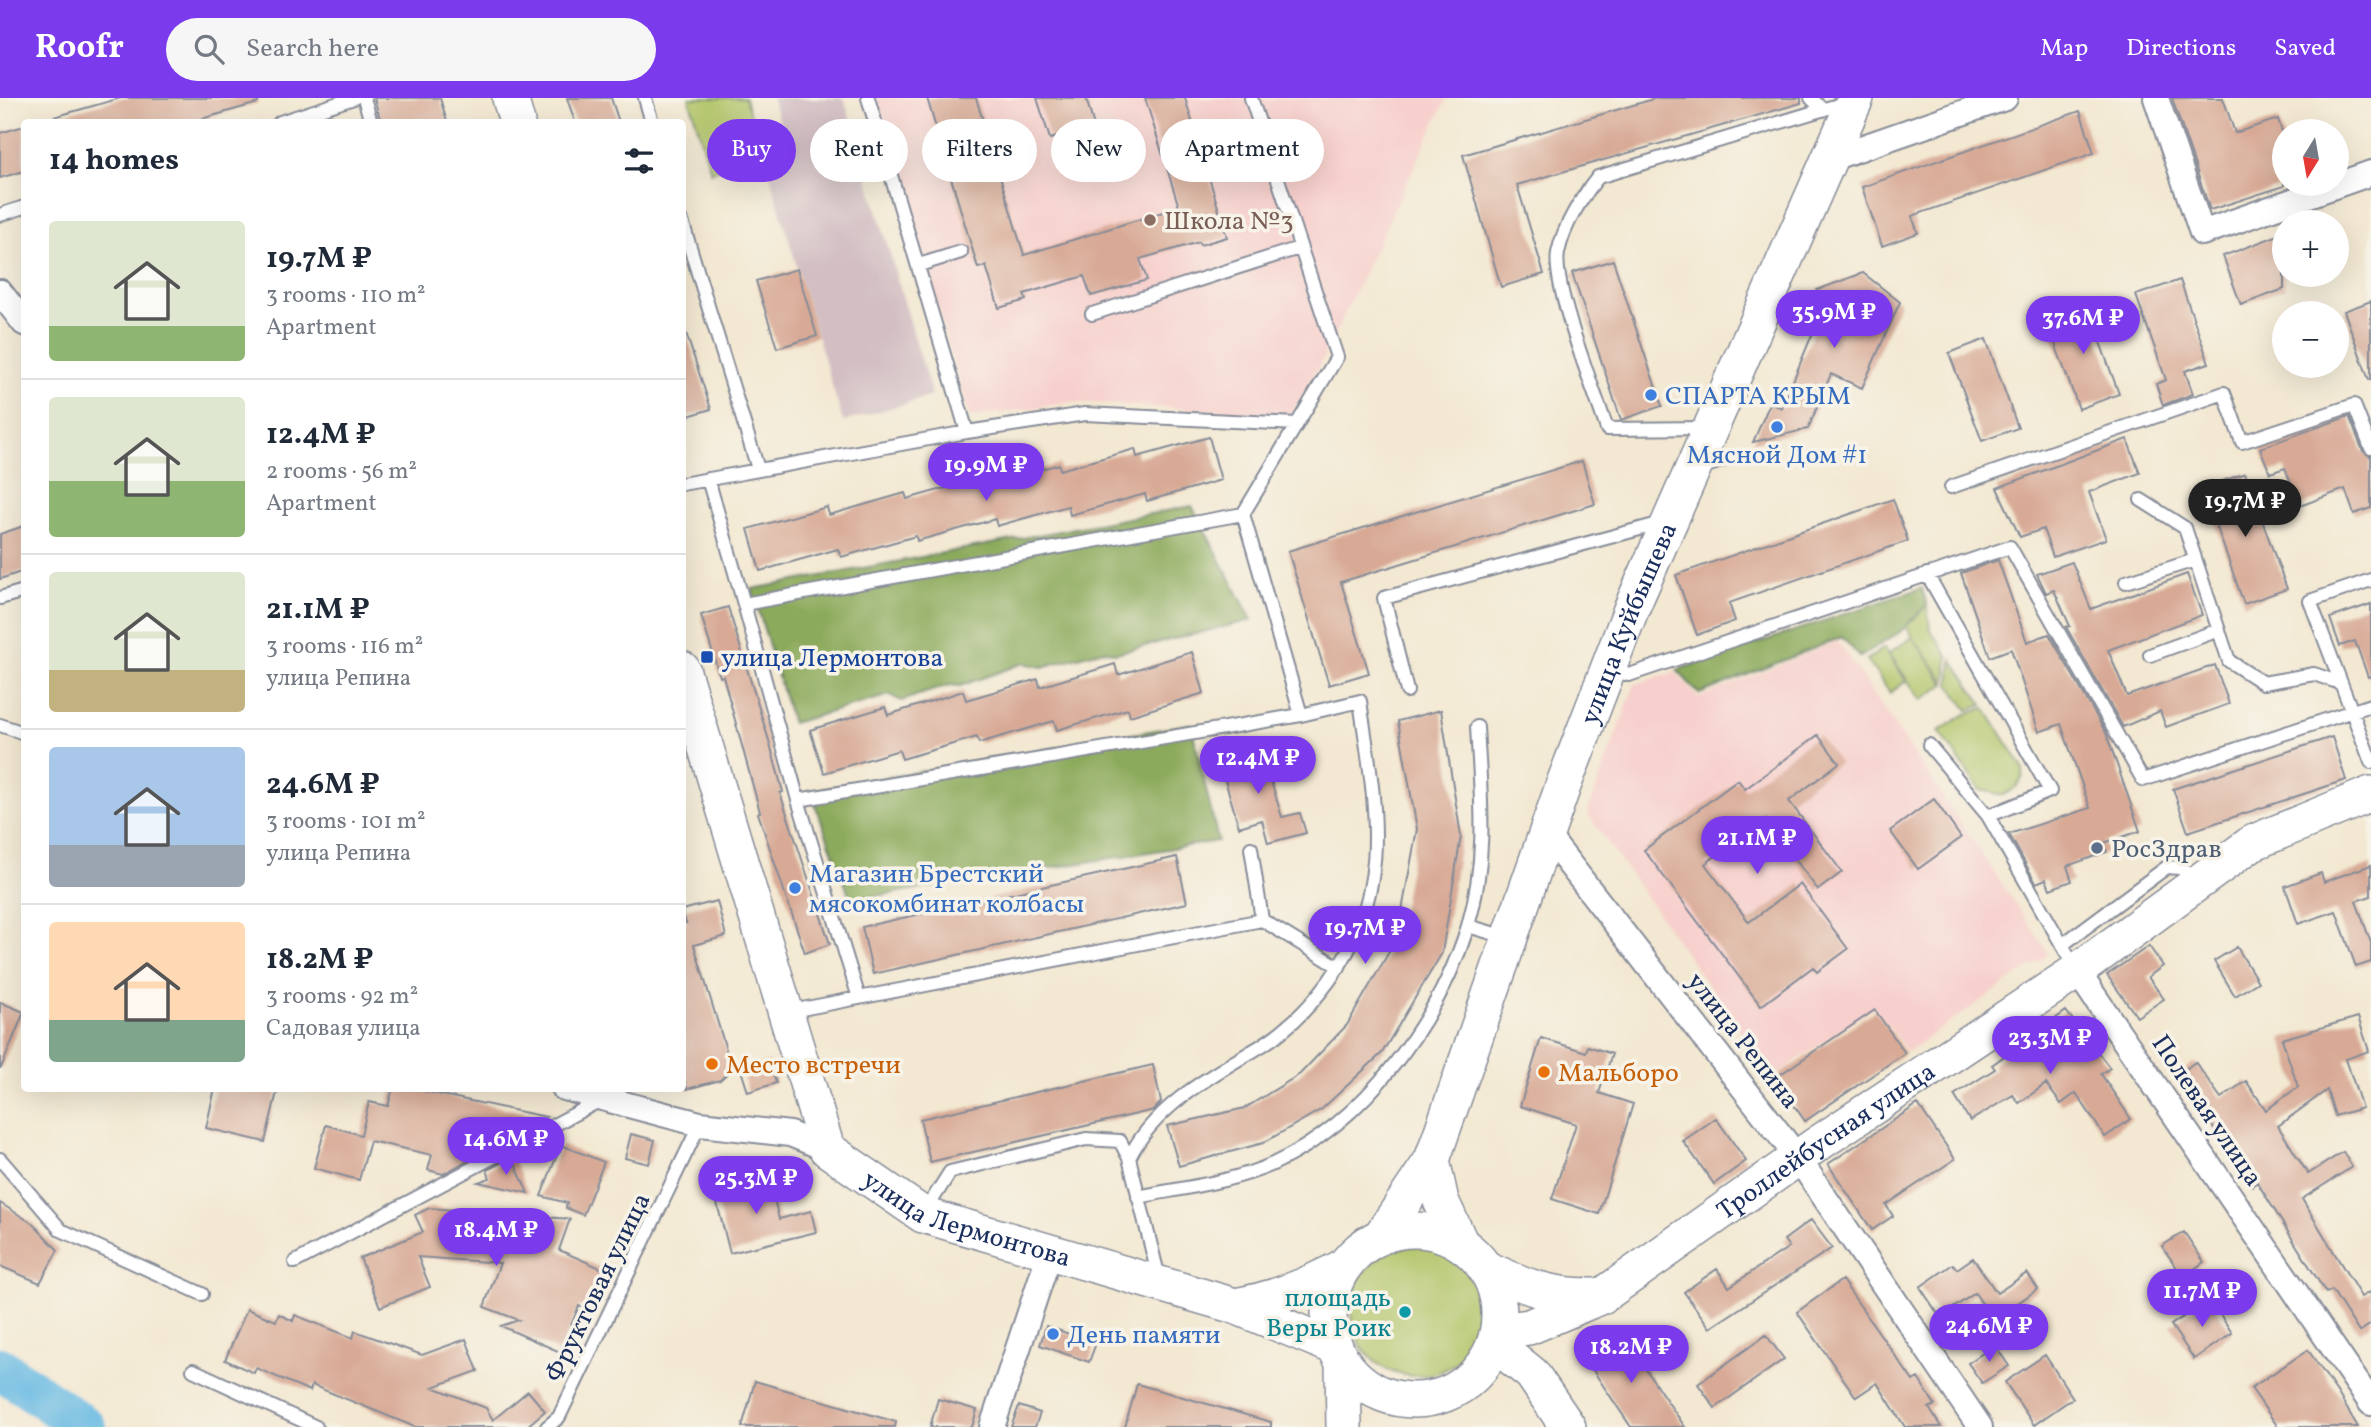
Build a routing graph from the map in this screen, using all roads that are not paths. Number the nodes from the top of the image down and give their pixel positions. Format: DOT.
graph roads {
  1 [pos="354,98"];
  2 [pos="364,98"];
  3 [pos="510,98"];
  4 [pos="645,98"];
  5 [pos="868,98"];
  6 [pos="1251,98"];
  7 [pos="1811,98"];
  8 [pos="2006,98"];
  9 [pos="2156,98"];
  10 [pos="1844,103"];
  11 [pos="289,119"];
  12 [pos="370,119"];
  13 [pos="516,119"];
  14 [pos="651,119"];
  15 [pos="1829,159"];
  16 [pos="2371,173"];
  17 [pos="21,207"];
  18 [pos="0,215"];
  19 [pos="686,234"];
  20 [pos="1299,248"];
  21 [pos="961,252"];
  22 [pos="919,265"];
  23 [pos="0,292"];
  24 [pos="1092,314"];
  25 [pos="21,319"];
  26 [pos="1297,424"];
  27 [pos="967,432"];
  28 [pos="2371,448"];
  29 [pos="1709,453"];
  30 [pos="758,469"];
  31 [pos="708,478"];
  32 [pos="686,483"];
  33 [pos="1951,487"];
  34 [pos="2141,500"];
  35 [pos="1243,514"];
  36 [pos="1670,522"];
  37 [pos="2195,560"];
  38 [pos="1927,573"];
  39 [pos="2371,580"];
  40 [pos="2126,582"];
  41 [pos="21,592"];
  42 [pos="0,598"];
  43 [pos="744,604"];
  44 [pos="2219,630"];
  45 [pos="2150,655"];
  46 [pos="1607,668"];
  47 [pos="686,682"];
  48 [pos="2340,683"];
  49 [pos="1407,691"];
  50 [pos="2371,705"];
  51 [pos="2351,712"];
  52 [pos="1301,715"];
  53 [pos="0,725"];
  54 [pos="1477,727"];
  55 [pos="21,732"];
  56 [pos="1929,745"];
  57 [pos="2371,762"];
  58 [pos="2371,794"];
  59 [pos="798,800"];
  60 [pos="1988,816"];
  61 [pos="1546,834"];
  62 [pos="1251,848"];
  63 [pos="1262,920"];
  64 [pos="1468,926"];
  65 [pos="1509,938"];
  66 [pos="2070,958"];
  67 [pos="1339,967"];
  68 [pos="859,999"];
  69 [pos="786,1012"];
  70 [pos="578,1092"];
  71 [pos="603,1099"];
  72 [pos="700,1124"];
  73 [pos="827,1149"];
  74 [pos="1129,1158"];
  75 [pos="1798,1158"];
  76 [pos="0,1159"];
  77 [pos="1432,1160"];
  78 [pos="1139,1198"];
  79 [pos="923,1215"];
  80 [pos="1381,1236"];
  81 [pos="1050,1252"];
  82 [pos="1473,1256"];
  83 [pos="295,1262"];
  84 [pos="1343,1267"];
  85 [pos="1161,1284"];
  86 [pos="202,1294"];
  87 [pos="1602,1296"];
  88 [pos="1235,1306"];
  89 [pos="1497,1337"];
  90 [pos="1339,1355"];
  91 [pos="193,1370"];
  92 [pos="1429,1399"];
  93 [pos="2371,1403"];
  94 [pos="316,1427"];
  95 [pos="547,1427"];
  96 [pos="992,1427"];
  97 [pos="1343,1427"];
  98 [pos="1396,1427"];
  99 [pos="1568,1427"];
  100 [pos="1980,1427"];
  1 -- 11 [label="lane"];
  2 -- 12 [label="lane"];
  3 -- 13 [label="main road"];
  4 -- 14 [label="lane"];
  5 -- 22 [label="lane"];
  6 -- 20 [label="lane"];
  7 -- 10 [label="lane"];
  8 -- 15 [label="street"];
  9 -- 16 [label="street"];
  10 -- 15 [label="main road, улица Куйбышева"];
  10 -- 29 [label="lane"];
  15 -- 29 [label="main road, улица Куйбышева"];
  17 -- 18 [label="lane"];
  19 -- 30 [label="lane"];
  20 -- 24 [label="lane"];
  20 -- 26 [label="lane"];
  21 -- 22 [label="lane"];
  22 -- 27 [label="lane"];
  23 -- 25 [label="street"];
  26 -- 27 [label="lane"];
  26 -- 35 [label="lane"];
  27 -- 30 [label="lane"];
  28 -- 33 [label="lane"];
  29 -- 36 [label="main road, улица Куйбышева"];
  30 -- 31 [label="lane"];
  31 -- 32 [label="lane"];
  31 -- 43 [label="lane"];
  34 -- 37 [label="lane"];
  35 -- 43 [label="lane"];
  35 -- 52 [label="lane"];
  36 -- 46 [label="main road, улица Куйбышева"];
  36 -- 49 [label="lane"];
  37 -- 40 [label="lane"];
  37 -- 44 [label="lane"];
  38 -- 46 [label="lane"];
  38 -- 51 [label="lane"];
  38 -- 60 [label="lane"];
  39 -- 48 [label="lane"];
  41 -- 42 [label="lane"];
  43 -- 59 [label="lane"];
  44 -- 45 [label="lane"];
  44 -- 48 [label="lane"];
  46 -- 61 [label="main road, улица Куйбышева"];
  47 -- 69 [label="main road"];
  48 -- 51 [label="lane"];
  50 -- 51 [label="lane"];
  51 -- 57 [label="lane"];
  52 -- 59 [label="lane"];
  52 -- 67 [label="lane"];
  53 -- 55 [label="lane"];
  54 -- 64 [label="lane"];
  56 -- 60 [label="lane, Полевая улица"];
  58 -- 66 [label="main road, Троллейбусная улица"];
  59 -- 68 [label="lane"];
  60 -- 66 [label="lane, Полевая улица"];
  61 -- 65 [label="main road, улица Куйбышева"];
  61 -- 75 [label="street, улица Репина"];
  62 -- 63 [label="lane"];
  63 -- 67 [label="lane"];
  63 -- 68 [label="lane"];
  64 -- 65 [label="lane"];
  64 -- 78 [label="lane"];
  65 -- 77 [label="main road, улица Куйбышева"];
  66 -- 75 [label="main road, Троллейбусная улица"];
  66 -- 93 [label="street, Полевая улица"];
  67 -- 74 [label="lane"];
  68 -- 69 [label="lane"];
  69 -- 73 [label="main road"];
  70 -- 71 [label="street"];
  71 -- 72 [label="street"];
  71 -- 83 [label="lane"];
  72 -- 73 [label="street"];
  72 -- 95 [label="lane, Фруктовая улица"];
  73 -- 79 [label="main road, улица Лермонтова"];
  74 -- 78 [label="lane"];
  74 -- 79 [label="lane"];
  75 -- 87 [label="main road, Троллейбусная улица"];
  75 -- 100 [label="street, улица Репина"];
  76 -- 86 [label="lane"];
  77 -- 80 [label="main road, улица Куйбышева"];
  77 -- 82 [label="main road"];
  78 -- 85 [label="lane"];
  79 -- 81 [label="main road, улица Лермонтова"];
  80 -- 82 [label="main road"];
  80 -- 84 [label="main road"];
  81 -- 85 [label="main road, улица Лермонтова"];
  81 -- 96 [label="street"];
  82 -- 87 [label="main road"];
  82 -- 89 [label="main road"];
  84 -- 88 [label="main road"];
  84 -- 90 [label="main road"];
  85 -- 88 [label="main road, улица Лермонтова"];
  87 -- 89 [label="main road, Троллейбусная улица"];
  88 -- 90 [label="main road, улица Лермонтова"];
  89 -- 92 [label="main road"];
  89 -- 99 [label="main road"];
  90 -- 92 [label="main road"];
  90 -- 97 [label="main road"];
  91 -- 94 [label="lane"];
  92 -- 98 [label="main road"];
}
